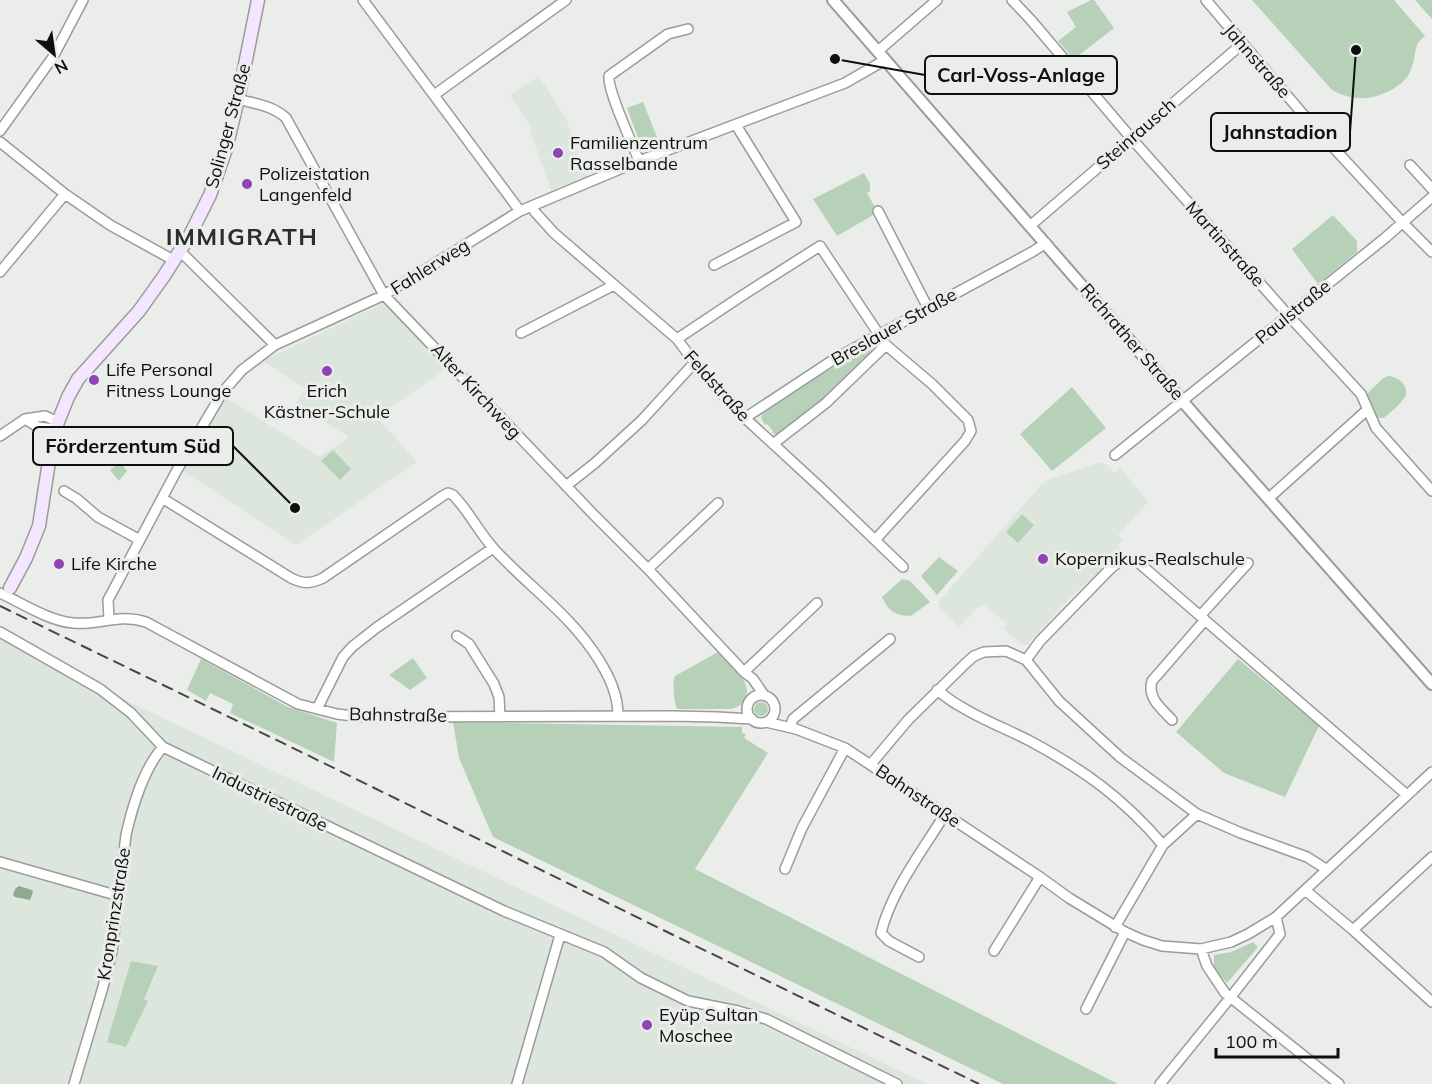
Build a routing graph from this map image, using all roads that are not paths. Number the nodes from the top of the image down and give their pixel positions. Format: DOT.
graph roads {
  1 [pos="84,0"];
  2 [pos="258,0"];
  3 [pos="363,0"];
  4 [pos="833,0"];
  5 [pos="937,0"];
  6 [pos="1011,0"];
  7 [pos="1206,0"];
  8 [pos="564,1"];
  9 [pos="688,29"];
  10 [pos="1242,44"];
  11 [pos="878,51"];
  12 [pos="885,60"];
  13 [pos="434,95"];
  14 [pos="238,99"];
  15 [pos="736,125"];
  16 [pos="0,132"];
  17 [pos="1132,139"];
  18 [pos="0,142"];
  19 [pos="639,161"];
  20 [pos="1410,165"];
  21 [pos="1432,189"];
  22 [pos="65,194"];
  23 [pos="1432,197"];
  24 [pos="532,206"];
  25 [pos="520,211"];
  26 [pos="878,211"];
  27 [pos="1403,223"];
  28 [pos="1031,225"];
  29 [pos="1046,243"];
  30 [pos="1432,252"];
  31 [pos="178,256"];
  32 [pos="714,265"];
  33 [pos="0,272"];
  34 [pos="614,285"];
  35 [pos="384,295"];
  36 [pos="928,308"];
  37 [pos="1289,316"];
  38 [pos="521,333"];
  39 [pos="878,334"];
  40 [pos="677,339"];
  41 [pos="275,345"];
  42 [pos="886,345"];
  43 [pos="695,362"];
  44 [pos="1183,400"];
  45 [pos="1367,410"];
  46 [pos="745,418"];
  47 [pos="57,425"];
  48 [pos="0,436"];
  49 [pos="773,444"];
  50 [pos="1115,454"];
  51 [pos="566,486"];
  52 [pos="64,491"];
  53 [pos="1432,491"];
  54 [pos="162,498"];
  55 [pos="1269,498"];
  56 [pos="718,503"];
  57 [pos="876,539"];
  58 [pos="140,540"];
  59 [pos="493,548"];
  60 [pos="1248,563"];
  61 [pos="903,567"];
  62 [pos="648,569"];
  63 [pos="5,591"];
  64 [pos="817,603"];
  65 [pos="1203,618"];
  66 [pos="109,619"];
  67 [pos="0,632"];
  68 [pos="457,636"];
  69 [pos="890,639"];
  70 [pos="1026,660"];
  71 [pos="744,672"];
  72 [pos="1432,684"];
  73 [pos="937,690"];
  74 [pos="764,695"];
  75 [pos="749,703"];
  76 [pos="317,709"];
  77 [pos="775,712"];
  78 [pos="618,716"];
  79 [pos="500,717"];
  80 [pos="717,717"];
  81 [pos="752,719"];
  82 [pos="1172,720"];
  83 [pos="765,722"];
  84 [pos="790,727"];
  85 [pos="163,747"];
  86 [pos="844,748"];
  87 [pos="871,764"];
  88 [pos="1432,772"];
  89 [pos="1407,795"];
  90 [pos="945,814"];
  91 [pos="1197,814"];
  92 [pos="1163,845"];
  93 [pos="1432,857"];
  94 [pos="0,862"];
  95 [pos="785,869"];
  96 [pos="1326,870"];
  97 [pos="1040,877"];
  98 [pos="1305,890"];
  99 [pos="118,896"];
  100 [pos="1276,917"];
  101 [pos="1115,927"];
  102 [pos="1353,930"];
  103 [pos="1125,932"];
  104 [pos="560,935"];
  105 [pos="1201,949"];
  106 [pos="994,951"];
  107 [pos="919,957"];
  108 [pos="1230,999"];
  109 [pos="1432,1002"];
  110 [pos="1086,1009"];
  111 [pos="74,1084"];
  112 [pos="517,1084"];
  113 [pos="897,1084"];
  114 [pos="1160,1084"];
  115 [pos="1339,1084"];
  1 -- 16 [label="street"];
  2 -- 14 [label="main road, Solinger Straße"];
  3 -- 13 [label="street"];
  4 -- 11 [label="street, Richrather Straße"];
  5 -- 11 [label="street"];
  6 -- 17 [label="street, Martinstraße"];
  7 -- 10 [label="street, Jahnstraße"];
  8 -- 13 [label="street"];
  9 -- 19 [label="street"];
  10 -- 17 [label="street, Steinrausch"];
  10 -- 27 [label="street, Jahnstraße"];
  11 -- 12 [label="street, Richrather Straße"];
  12 -- 15 [label="street, Fahlerweg"];
  12 -- 28 [label="street, Richrather Straße"];
  13 -- 25 [label="street"];
  14 -- 31 [label="main road, Solinger Straße"];
  14 -- 35 [label="street, Alter Kirchweg"];
  15 -- 19 [label="street, Fahlerweg"];
  15 -- 32 [label="street"];
  17 -- 28 [label="street, Steinrausch"];
  17 -- 37 [label="street, Martinstraße"];
  18 -- 22 [label="street"];
  19 -- 24 [label="street, Fahlerweg"];
  20 -- 21 [label="street"];
  22 -- 31 [label="street"];
  22 -- 33 [label="street"];
  23 -- 27 [label="street, Paulstraße"];
  24 -- 25 [label="street, Fahlerweg"];
  24 -- 34 [label="street, Feldstraße"];
  25 -- 35 [label="street, Fahlerweg"];
  26 -- 36 [label="street"];
  27 -- 30 [label="street, Jahnstraße"];
  27 -- 37 [label="street, Paulstraße"];
  28 -- 29 [label="street, Richrather Straße"];
  29 -- 36 [label="street, Breslauer Straße"];
  29 -- 44 [label="street, Richrather Straße"];
  31 -- 41 [label="street"];
  31 -- 47 [label="main road, Solinger Straße"];
  34 -- 38 [label="street"];
  34 -- 40 [label="street, Feldstraße"];
  35 -- 41 [label="street, Fahlerweg"];
  35 -- 51 [label="street, Alter Kirchweg"];
  36 -- 39 [label="street, Breslauer Straße"];
  37 -- 44 [label="street, Paulstraße"];
  37 -- 45 [label="street, Martinstraße"];
  39 -- 40 [label="street"];
  39 -- 42 [label="street"];
  39 -- 46 [label="street, Breslauer Straße"];
  40 -- 43 [label="street, Feldstraße"];
  41 -- 54 [label="street, Fahlerweg"];
  42 -- 49 [label="street, Breslauer Straße"];
  42 -- 57 [label="street"];
  43 -- 46 [label="street, Feldstraße"];
  43 -- 51 [label="street"];
  44 -- 50 [label="street, Paulstraße"];
  44 -- 55 [label="street, Richrather Straße"];
  45 -- 53 [label="street, Martinstraße"];
  45 -- 55 [label="street"];
  46 -- 49 [label="street, Feldstraße"];
  47 -- 48 [label="street"];
  47 -- 63 [label="main road, Solinger Straße"];
  49 -- 57 [label="street, Feldstraße"];
  51 -- 62 [label="street, Alter Kirchweg"];
  52 -- 58 [label="street"];
  54 -- 58 [label="street, Fahlerweg"];
  54 -- 59 [label="street"];
  55 -- 72 [label="street, Richrather Straße"];
  56 -- 62 [label="street"];
  57 -- 61 [label="street, Feldstraße"];
  58 -- 66 [label="street, Fahlerweg"];
  59 -- 76 [label="street"];
  59 -- 78 [label="street"];
  60 -- 65 [label="street"];
  62 -- 71 [label="street, Alter Kirchweg"];
  63 -- 66 [label="street, Bahnstraße"];
  64 -- 71 [label="street"];
  65 -- 70 [label="street"];
  65 -- 82 [label="street"];
  65 -- 89 [label="street"];
  66 -- 76 [label="street, Bahnstraße"];
  67 -- 85 [label="street, Industriestraße"];
  68 -- 79 [label="street"];
  69 -- 84 [label="street"];
  70 -- 73 [label="street"];
  70 -- 91 [label="street"];
  71 -- 74 [label="street, Alter Kirchweg"];
  71 -- 75 [label="street, Alter Kirchweg"];
  73 -- 87 [label="street"];
  73 -- 92 [label="street"];
  74 -- 75 [label="street"];
  74 -- 77 [label="street"];
  75 -- 80 [label="street, Bahnstraße"];
  75 -- 81 [label="street"];
  76 -- 79 [label="street, Bahnstraße"];
  77 -- 83 [label="street"];
  77 -- 84 [label="street, Bahnstraße"];
  78 -- 79 [label="street, Bahnstraße"];
  78 -- 80 [label="street, Bahnstraße"];
  80 -- 81 [label="street, Bahnstraße"];
  81 -- 83 [label="street"];
  83 -- 84 [label="street, Bahnstraße"];
  84 -- 86 [label="street, Bahnstraße"];
  85 -- 99 [label="street, Kronprinzstraße"];
  85 -- 104 [label="street, Industriestraße"];
  86 -- 87 [label="street, Bahnstraße"];
  86 -- 95 [label="street"];
  87 -- 90 [label="street, Bahnstraße"];
  88 -- 89 [label="street, Bahnstraße"];
  89 -- 96 [label="street, Bahnstraße"];
  90 -- 97 [label="street, Bahnstraße"];
  90 -- 107 [label="street"];
  91 -- 92 [label="street"];
  91 -- 96 [label="street"];
  92 -- 101 [label="street"];
  93 -- 102 [label="street"];
  94 -- 99 [label="street"];
  96 -- 98 [label="street, Bahnstraße"];
  97 -- 101 [label="street, Bahnstraße"];
  97 -- 106 [label="street"];
  98 -- 100 [label="street, Bahnstraße"];
  98 -- 102 [label="street"];
  99 -- 111 [label="street, Kronprinzstraße"];
  100 -- 105 [label="street, Bahnstraße"];
  100 -- 108 [label="street"];
  101 -- 103 [label="street, Bahnstraße"];
  102 -- 109 [label="street"];
  103 -- 105 [label="street, Bahnstraße"];
  103 -- 110 [label="street"];
  104 -- 112 [label="street"];
  104 -- 113 [label="street, Industriestraße"];
  105 -- 108 [label="street"];
  108 -- 114 [label="street"];
  108 -- 115 [label="street"];
}
